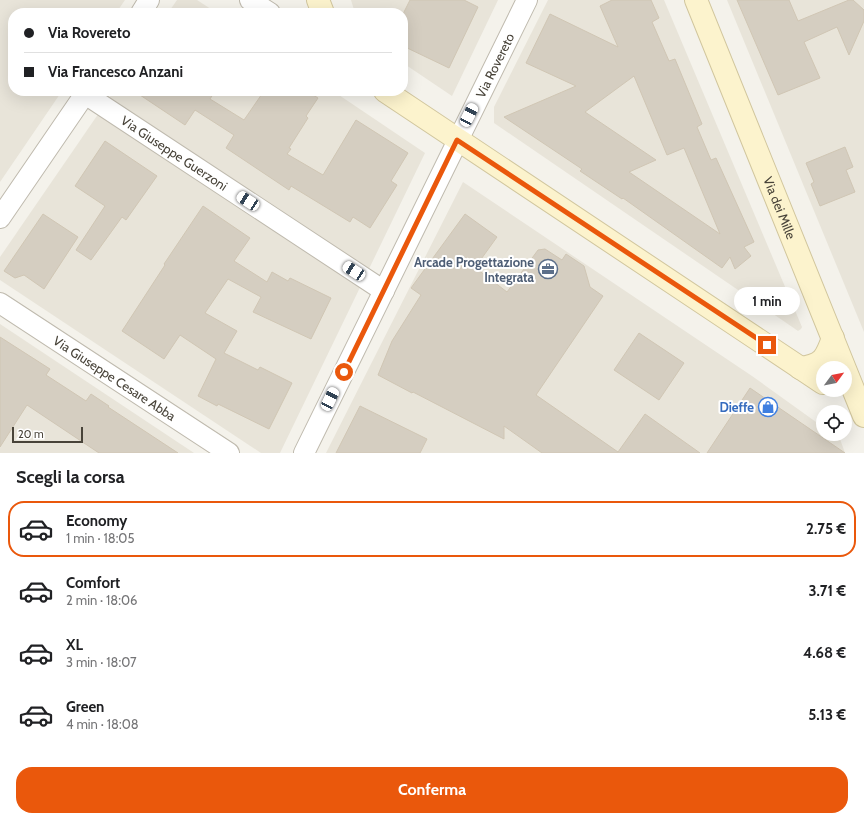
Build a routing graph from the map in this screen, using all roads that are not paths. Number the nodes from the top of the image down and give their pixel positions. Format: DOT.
graph roads {
  1 [pos="250,0"];
  2 [pos="527,0"];
  3 [pos="696,0"];
  4 [pos="262,8"];
  5 [pos="83,96"];
  6 [pos="92,96"];
  7 [pos="392,96"];
  8 [pos="457,140"];
  9 [pos="0,218"];
  10 [pos="384,291"];
  11 [pos="0,303"];
  12 [pos="833,338"];
  13 [pos="800,368"];
  14 [pos="816,378"];
  15 [pos="842,397"];
  16 [pos="864,416"];
  17 [pos="864,420"];
  18 [pos="229,453"];
  19 [pos="304,453"];
  1 -- 4 [label="street"];
  2 -- 8 [label="street, Via Rovereto"];
  3 -- 12 [label="street, Via dei Mille"];
  5 -- 9 [label="street"];
  6 -- 10 [label="street, Via Giuseppe Guerzoni"];
  7 -- 8 [label="street"];
  8 -- 10 [label="street, Via Rovereto"];
  8 -- 13 [label="street"];
  10 -- 19 [label="street, Via Rovereto"];
  11 -- 18 [label="street, Via Giuseppe Cesare Abba"];
  12 -- 13 [label="street"];
  12 -- 16 [label="street, Via dei Mille"];
  13 -- 14 [label="street"];
  15 -- 17 [label="street"];
}
